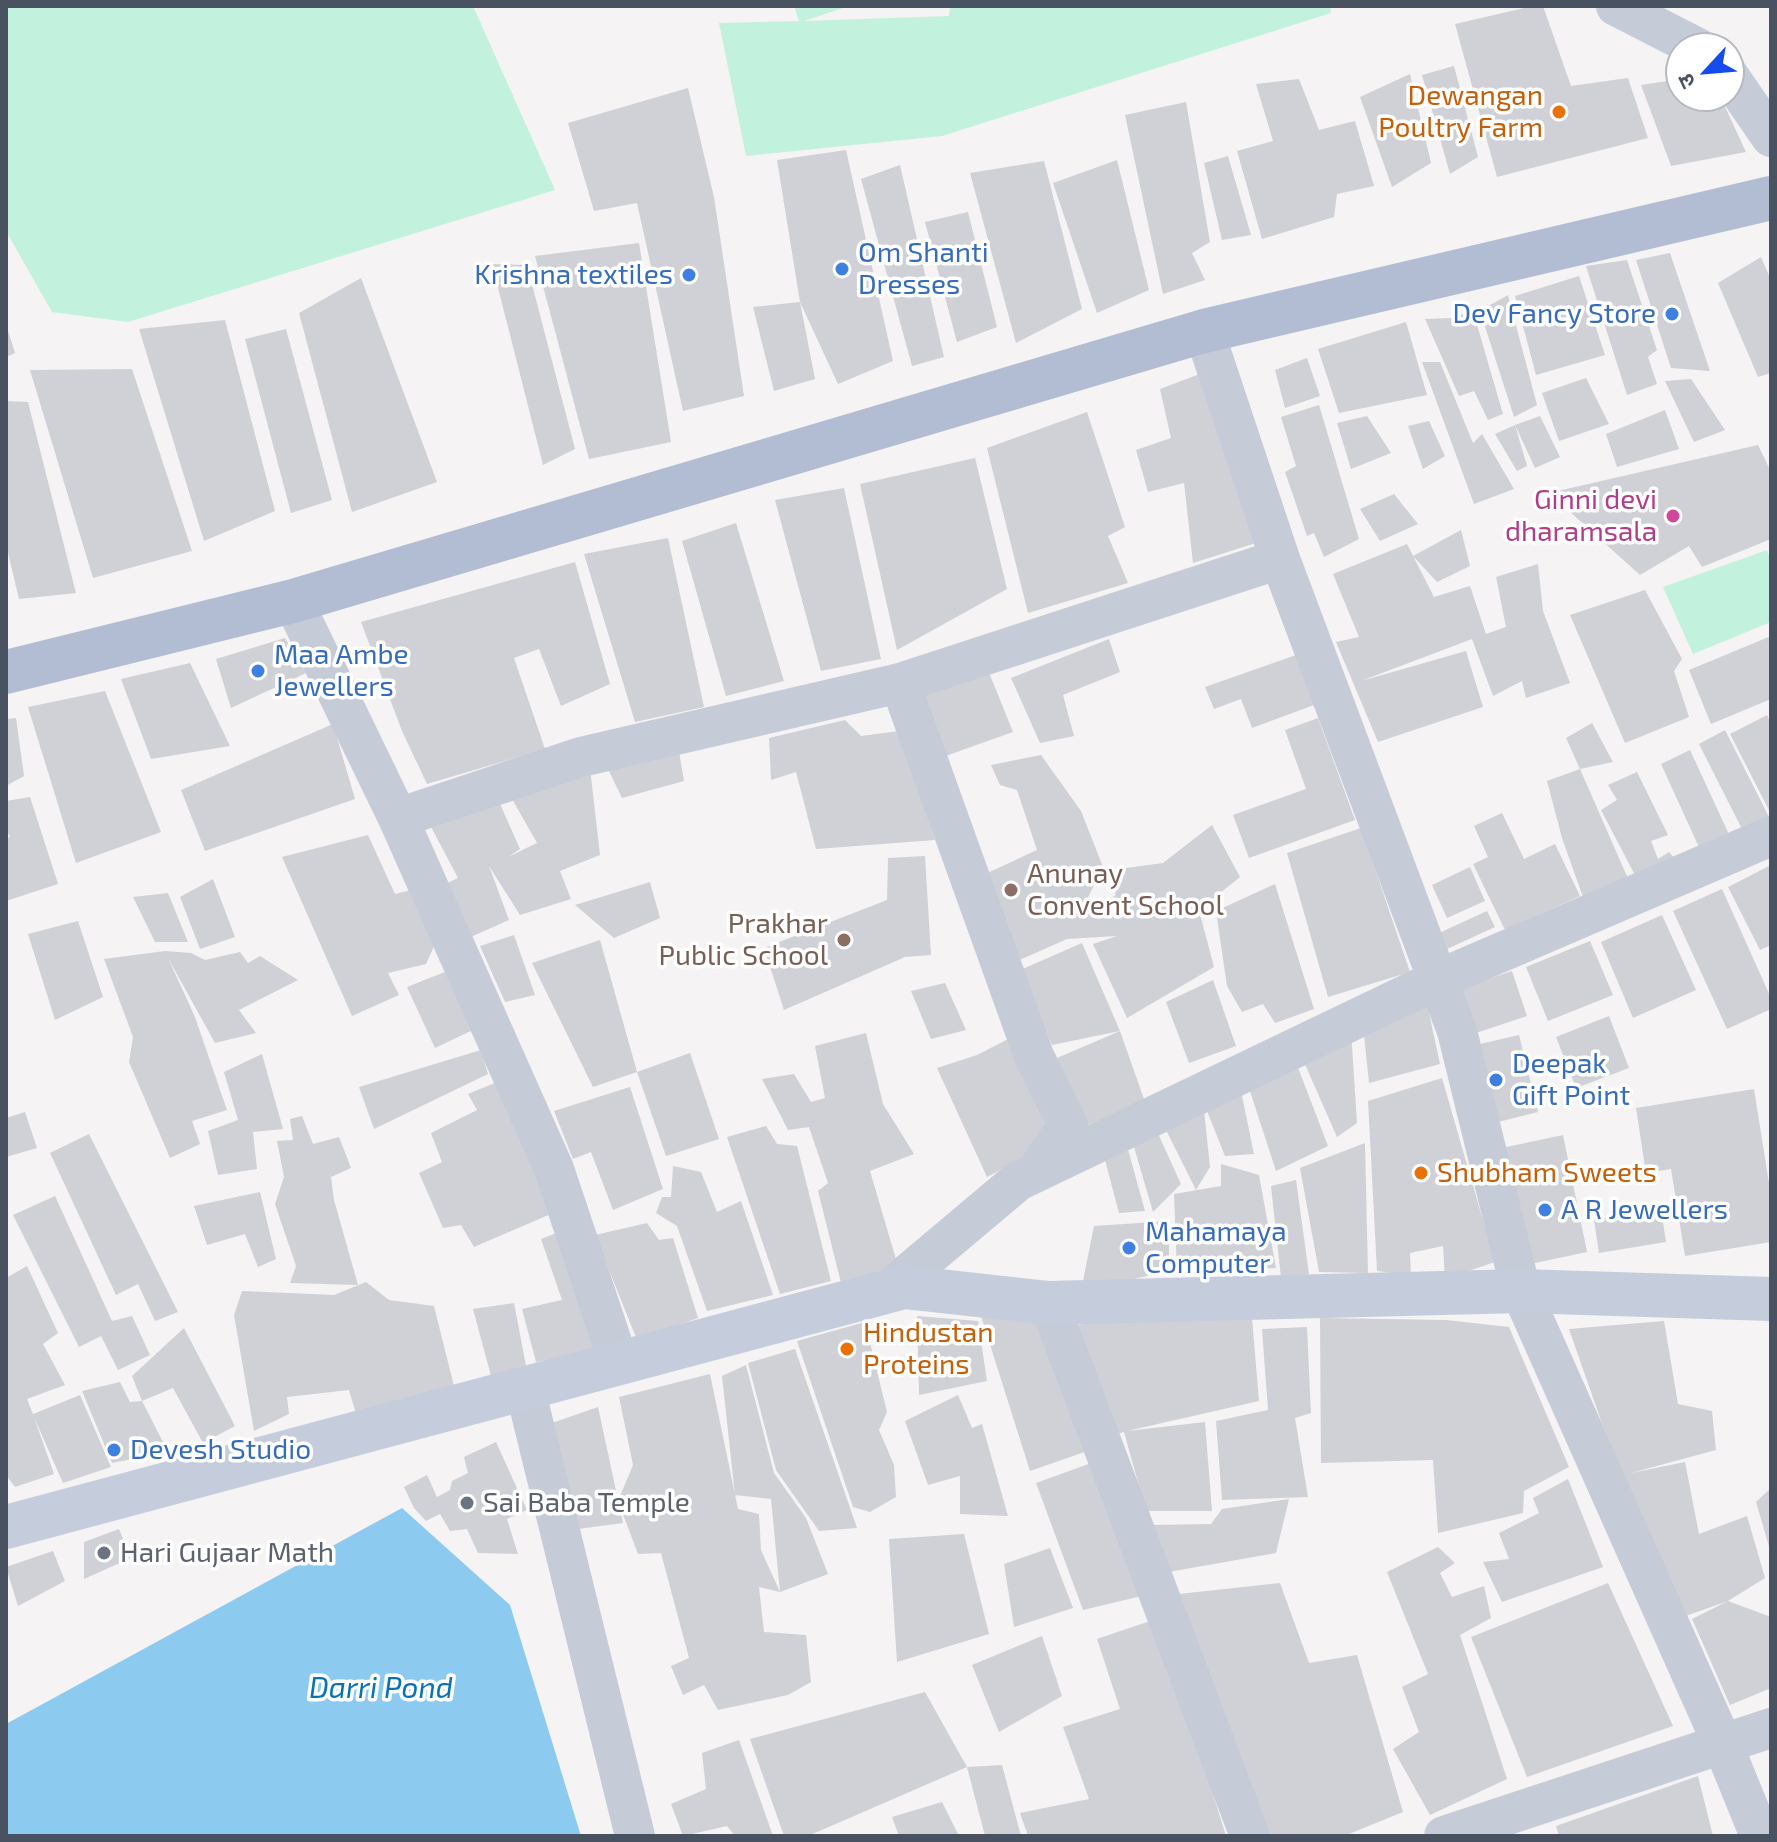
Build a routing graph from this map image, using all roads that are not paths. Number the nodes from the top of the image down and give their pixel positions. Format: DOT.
graph roads {
  1 [pos="1616,6"];
  2 [pos="1667,32"];
  3 [pos="1745,99"];
  4 [pos="1771,137"];
  5 [pos="1771,198"];
  6 [pos="1204,331"];
  7 [pos="1280,559"];
  8 [pos="293,601"];
  9 [pos="6,672"];
  10 [pos="900,683"];
  11 [pos="398,818"];
  12 [pos="1771,836"];
  13 [pos="1439,979"];
  14 [pos="1037,1171"];
  15 [pos="1521,1291"];
  16 [pos="885,1293"];
  17 [pos="1771,1299"];
  18 [pos="1049,1303"];
  19 [pos="619,1363"];
  20 [pos="525,1389"];
  21 [pos="6,1527"];
  22 [pos="1771,1728"];
  23 [pos="1723,1745"];
  24 [pos="635,1836"];
  25 [pos="1250,1836"];
  26 [pos="1444,1836"];
  27 [pos="1760,1836"];
  1 -- 2 [label="street"];
  3 -- 4 [label="street"];
  5 -- 6 [label="main road"];
  6 -- 7 [label="street"];
  6 -- 8 [label="main road"];
  7 -- 10 [label="street"];
  7 -- 13 [label="street"];
  8 -- 9 [label="main road"];
  8 -- 11 [label="street"];
  10 -- 11 [label="street"];
  10 -- 14 [label="street"];
  11 -- 19 [label="street"];
  12 -- 13 [label="street"];
  13 -- 14 [label="street"];
  13 -- 15 [label="street"];
  14 -- 16 [label="street"];
  15 -- 17 [label="street"];
  15 -- 18 [label="street"];
  15 -- 23 [label="street"];
  16 -- 18 [label="street"];
  16 -- 19 [label="street"];
  18 -- 25 [label="street"];
  19 -- 20 [label="street"];
  20 -- 21 [label="street"];
  20 -- 24 [label="street"];
  22 -- 23 [label="street"];
  23 -- 26 [label="street"];
  23 -- 27 [label="street"];
}
